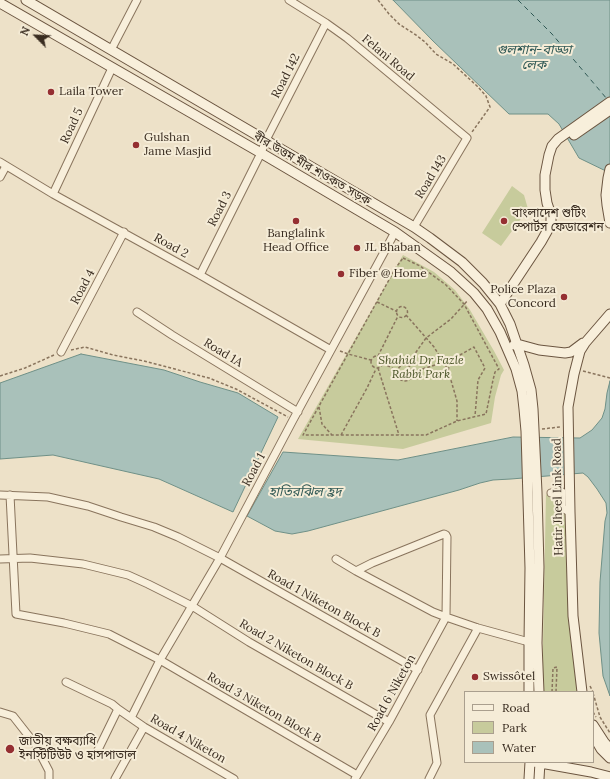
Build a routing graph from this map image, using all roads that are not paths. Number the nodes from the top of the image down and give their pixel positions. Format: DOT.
graph roads {
  1 [pos="26,0"];
  2 [pos="137,0"];
  3 [pos="289,0"];
  4 [pos="0,3"];
  5 [pos="326,23"];
  6 [pos="111,50"];
  7 [pos="112,68"];
  8 [pos="610,102"];
  9 [pos="610,110"];
  10 [pos="467,138"];
  11 [pos="266,140"];
  12 [pos="561,141"];
  13 [pos="261,153"];
  14 [pos="3,164"];
  15 [pos="609,174"];
  16 [pos="0,177"];
  17 [pos="54,194"];
  18 [pos="610,223"];
  19 [pos="414,227"];
  20 [pos="124,232"];
  21 [pos="395,232"];
  22 [pos="200,274"];
  23 [pos="500,304"];
  24 [pos="137,312"];
  25 [pos="610,314"];
  26 [pos="585,343"];
  27 [pos="517,344"];
  28 [pos="507,348"];
  29 [pos="332,349"];
  30 [pos="61,352"];
  31 [pos="298,412"];
  32 [pos="532,430"];
  33 [pos="551,493"];
  34 [pos="0,495"];
  35 [pos="10,495"];
  36 [pos="570,512"];
  37 [pos="13,558"];
  38 [pos="220,558"];
  39 [pos="0,559"];
  40 [pos="336,559"];
  41 [pos="356,571"];
  42 [pos="192,606"];
  43 [pos="446,617"];
  44 [pos="478,628"];
  45 [pos="533,643"];
  46 [pos="160,660"];
  47 [pos="418,670"];
  48 [pos="66,682"];
  49 [pos="529,691"];
  50 [pos="538,691"];
  51 [pos="582,691"];
  52 [pos="118,709"];
  53 [pos="0,712"];
  54 [pos="131,718"];
  55 [pos="389,722"];
  56 [pos="144,727"];
  57 [pos="594,727"];
  58 [pos="594,737"];
  59 [pos="610,749"];
  60 [pos="96,754"];
  61 [pos="610,758"];
  62 [pos="530,763"];
  63 [pos="538,763"];
  64 [pos="543,763"];
  65 [pos="356,777"];
  66 [pos="610,777"];
  67 [pos="49,779"];
  68 [pos="115,779"];
  69 [pos="234,779"];
  70 [pos="428,779"];
  71 [pos="530,779"];
  72 [pos="539,779"];
  1 -- 6 [label="main road, বীর উত্তম মীর শওকত সড়ক"];
  2 -- 6 [label="street"];
  3 -- 5 [label="street, Felani Road"];
  4 -- 7 [label="main road, বীর উত্তম মীর শওকত সড়ক"];
  5 -- 10 [label="street, Felani Road"];
  5 -- 11 [label="street, Road 142"];
  6 -- 11 [label="main road, বীর উত্তম মীর শওকত সড়ক"];
  7 -- 13 [label="main road, বীর উত্তম মীর শওকত সড়ক"];
  7 -- 17 [label="street, Road 5"];
  8 -- 12 [label="main road"];
  9 -- 12 [label="main road"];
  10 -- 19 [label="street, Road 143"];
  11 -- 13 [label="street, Road 142"];
  11 -- 19 [label="main road, বীর উত্তম মীর শওকত সড়ক"];
  12 -- 23 [label="main road"];
  13 -- 21 [label="main road, বীর উত্তম মীর শওকত সড়ক"];
  13 -- 22 [label="street, Road 3"];
  14 -- 16 [label="street"];
  14 -- 17 [label="street, Road 2"];
  15 -- 18 [label="main road"];
  17 -- 20 [label="street, Road 2"];
  19 -- 23 [label="main road, বীর উত্তম মীর শওকত সড়ক"];
  20 -- 22 [label="street, Road 2"];
  20 -- 30 [label="street, Road 4"];
  21 -- 28 [label="main road, বীর উত্তম মীর শওকত সড়ক"];
  21 -- 29 [label="street, Road 1"];
  22 -- 29 [label="street, Road 2"];
  23 -- 27 [label="main road, বীর উত্তম মীর শওকত সড়ক"];
  24 -- 31 [label="street, Road 1A"];
  25 -- 26 [label="main road, Hatir Jheel Link Road"];
  26 -- 27 [label="main road"];
  26 -- 36 [label="main road, Hatir Jheel Link Road"];
  27 -- 28 [label="main road"];
  27 -- 32 [label="main road, বীর উত্তম মীর শওকত সড়ক"];
  28 -- 32 [label="main road, বীর উত্তম মীর শওকত সড়ক"];
  29 -- 31 [label="street, Road 1"];
  31 -- 38 [label="street, Road 1"];
  32 -- 45 [label="main road"];
  33 -- 36 [label="street"];
  34 -- 35 [label="street, Road 1 Niketon Block B"];
  35 -- 37 [label="street"];
  35 -- 38 [label="street, Road 1 Niketon Block B"];
  36 -- 51 [label="main road, Hatir Jheel Link Road"];
  37 -- 39 [label="street, Road 2 Niketon Block B"];
  37 -- 42 [label="street, Road 2 Niketon Block B"];
  37 -- 46 [label="street, Road 3 Niketon Block B"];
  38 -- 42 [label="street, Road 1"];
  38 -- 47 [label="street, Road 1 Niketon Block B"];
  40 -- 41 [label="street"];
  41 -- 43 [label="street"];
  41 -- 43 [label="street"];
  42 -- 46 [label="street, Road 1"];
  42 -- 55 [label="street, Road 2 Niketon Block B"];
  43 -- 44 [label="street"];
  43 -- 47 [label="street, Road 6 Niketon"];
  44 -- 45 [label="street"];
  44 -- 70 [label="street"];
  45 -- 49 [label="main road"];
  45 -- 50 [label="main road"];
  46 -- 54 [label="street, Road 1"];
  46 -- 65 [label="street, Road 3 Niketon Block B"];
  47 -- 55 [label="street, Road 6 Niketon"];
  48 -- 52 [label="street, Road 4 Niketon"];
  52 -- 54 [label="street, Road 4 Niketon"];
  52 -- 60 [label="street"];
  53 -- 67 [label="street"];
  54 -- 56 [label="street, Road 4 Niketon"];
  55 -- 65 [label="street, Road 6 Niketon"];
  56 -- 68 [label="street"];
  56 -- 69 [label="street, Road 4 Niketon"];
  57 -- 59 [label="main road"];
  58 -- 61 [label="main road"];
  62 -- 71 [label="main road"];
  63 -- 72 [label="main road"];
  64 -- 66 [label="main road"];
}
